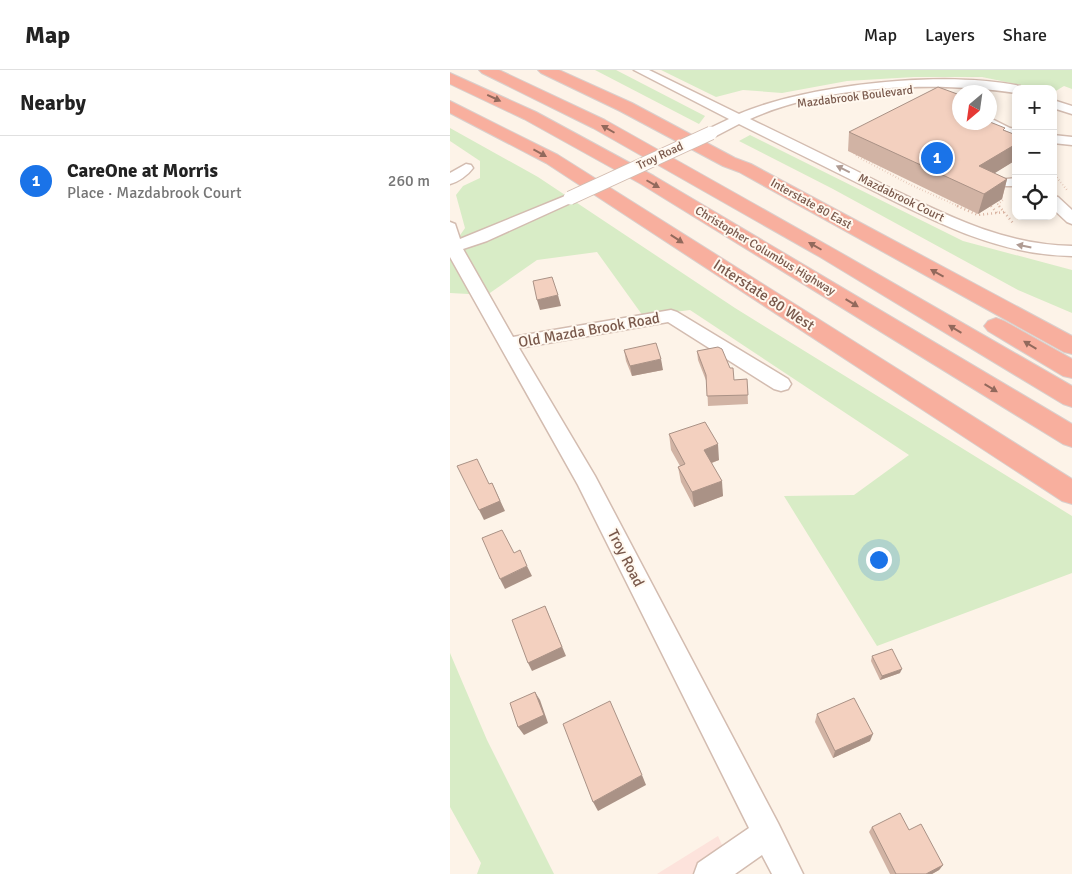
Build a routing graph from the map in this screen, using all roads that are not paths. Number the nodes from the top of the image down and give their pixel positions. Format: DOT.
graph roads {
  1 [pos="487,70"];
  2 [pos="546,70"];
  3 [pos="640,70"];
  4 [pos="450,78"];
  5 [pos="1012,89"];
  6 [pos="1012,95"];
  7 [pos="450,106"];
  8 [pos="738,119"];
  9 [pos="984,130"];
  10 [pos="1012,132"];
  11 [pos="1057,139"];
  12 [pos="1071,139"];
  13 [pos="729,162"];
  14 [pos="466,168"];
  15 [pos="450,180"];
  16 [pos="1057,204"];
  17 [pos="1072,219"];
  18 [pos="451,241"];
  19 [pos="1072,251"];
  20 [pos="739,279"];
  21 [pos="508,344"];
  22 [pos="1072,346"];
  23 [pos="1072,370"];
  24 [pos="781,384"];
  25 [pos="1072,398"];
  26 [pos="1072,437"];
  27 [pos="1072,474"];
  28 [pos="1072,493"];
  29 [pos="768,833"];
  30 [pos="709,874"];
  31 [pos="788,874"];
  25 -- 1 [label="highway, Christopher Columbus Highway, one-way"];
  2 -- 13 [label="highway, Interstate 80 East"];
  3 -- 8 [label="street"];
  4 -- 26 [label="highway, Christopher Columbus Highway, one-way"];
  5 -- 8 [label="street, Mazdabrook Boulevard"];
  6 -- 8 [label="street, Mazdabrook Boulevard"];
  7 -- 20 [label="highway, Interstate 80 West, one-way"];
  8 -- 18 [label="street, Troy Road, bridge"];
  19 -- 8 [label="street, Mazdabrook Court, one-way"];
  9 -- 10 [label="street"];
  11 -- 12 [label="street"];
  22 -- 13 [label="highway, Interstate 80 East, one-way"];
  23 -- 13 [label="highway, one-way"];
  14 -- 15 [label="street"];
  16 -- 17 [label="street"];
  18 -- 21 [label="street, Troy Road"];
  20 -- 27 [label="highway"];
  20 -- 28 [label="highway, Interstate 80 West"];
  21 -- 24 [label="street, Old Mazda Brook Road"];
  21 -- 29 [label="street, Troy Road"];
  29 -- 30 [label="street"];
  29 -- 31 [label="street, Troy Road"];
}
